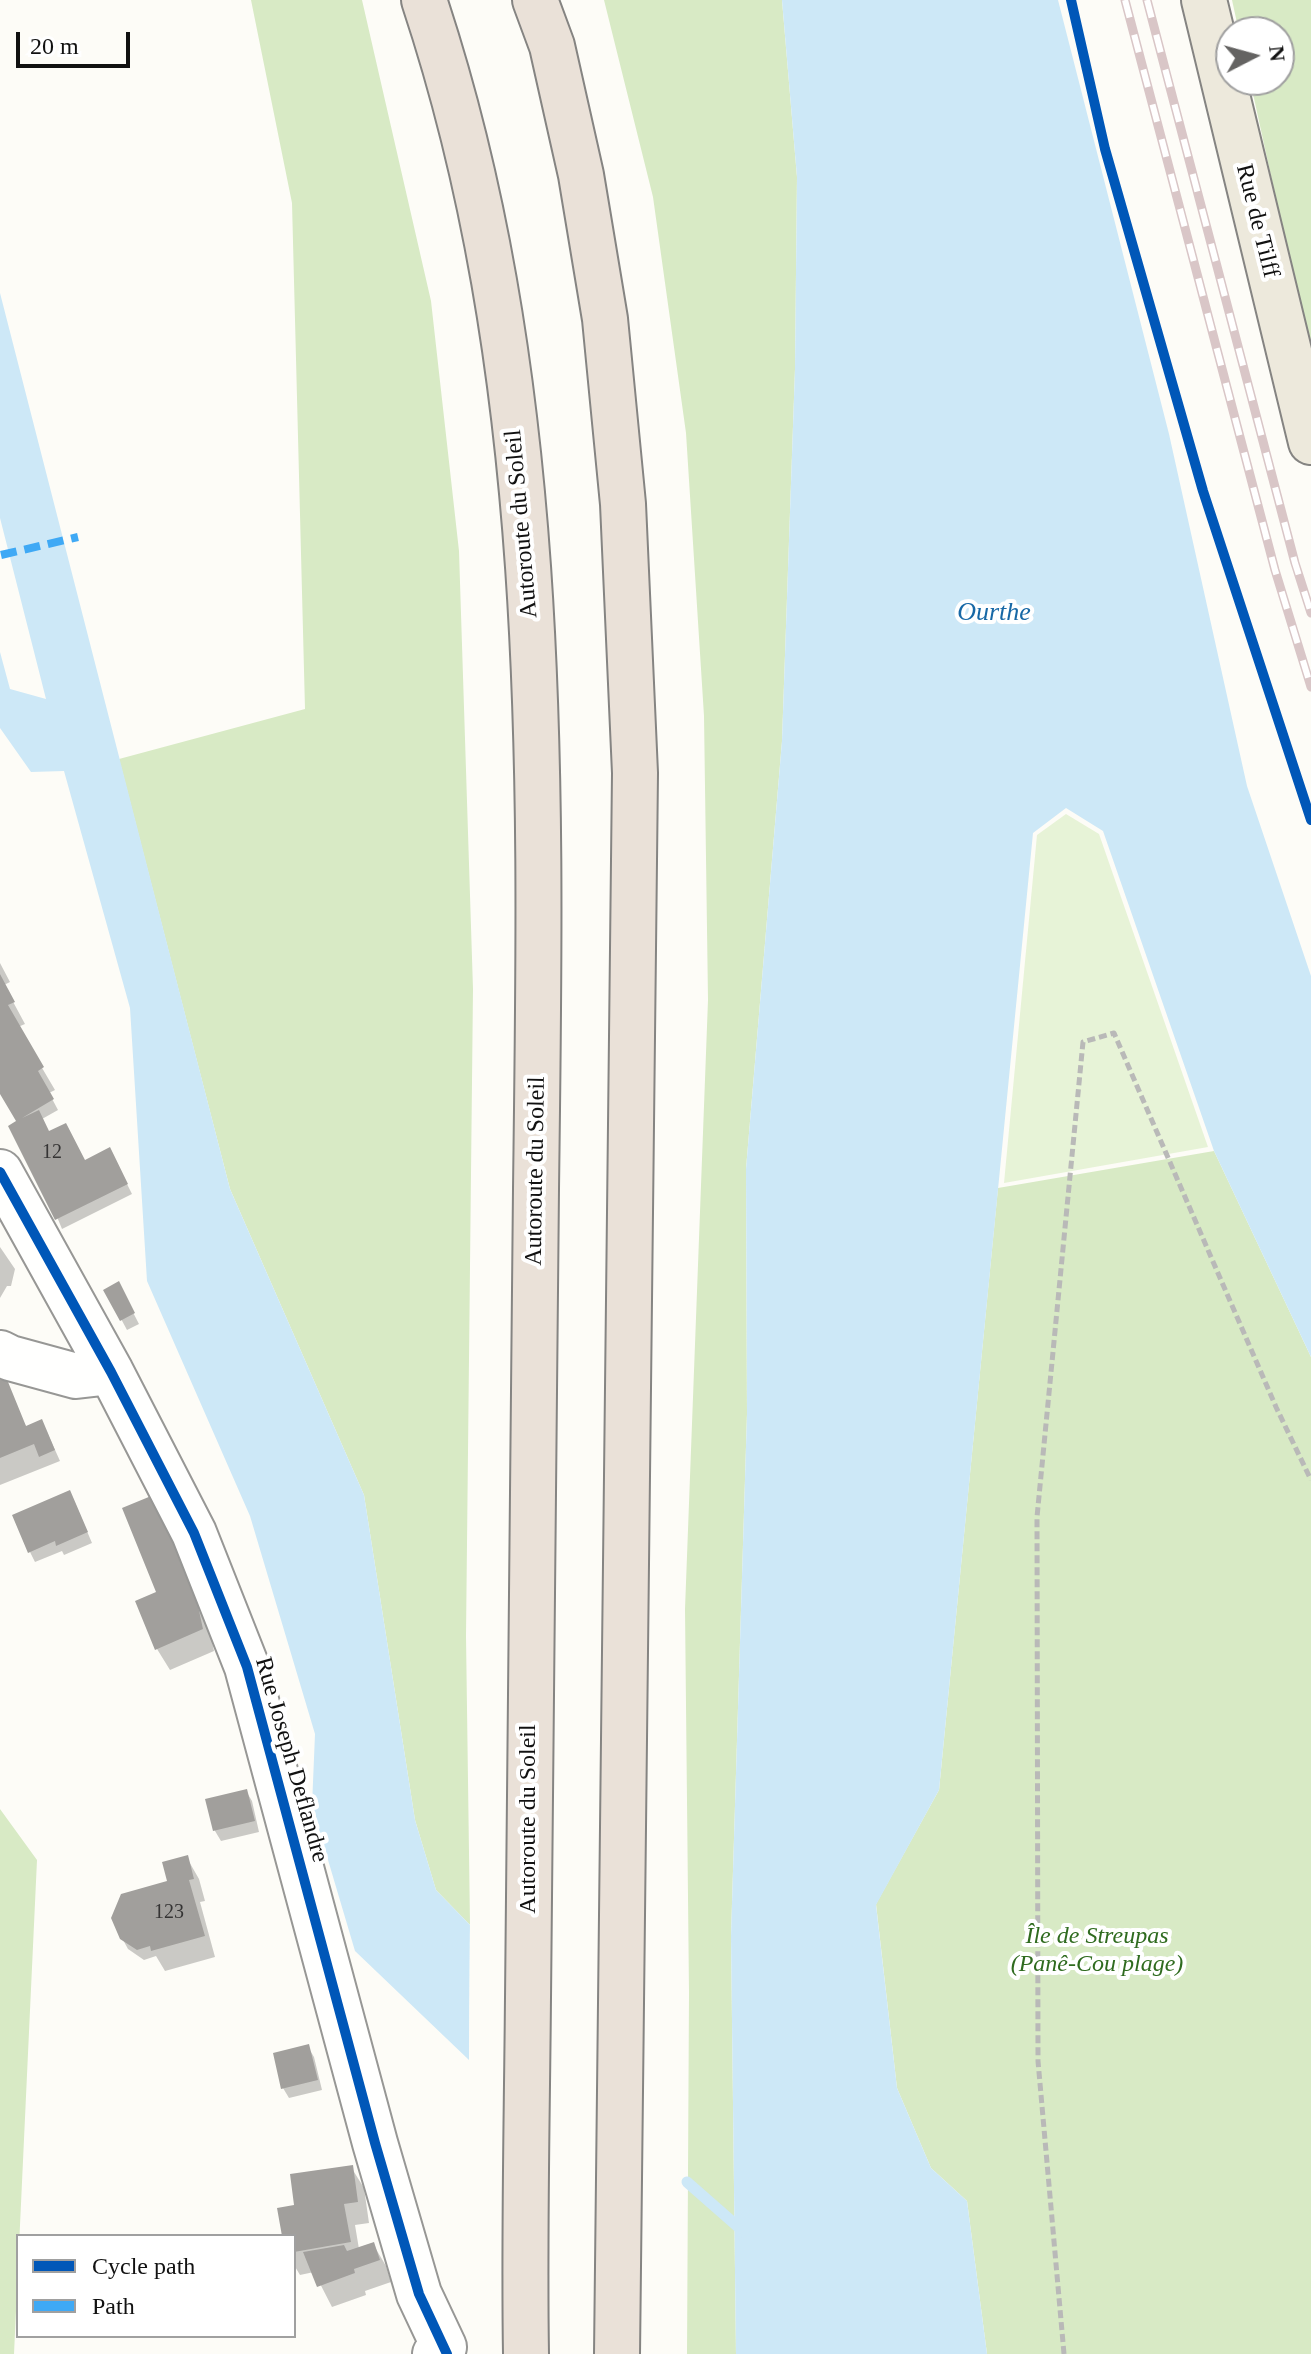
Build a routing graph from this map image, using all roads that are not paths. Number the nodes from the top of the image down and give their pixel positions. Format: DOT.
graph roads {
  1 [pos="424,0"];
  2 [pos="535,0"];
  3 [pos="1204,0"];
  4 [pos="1311,442"];
  5 [pos="0,1172"];
  6 [pos="0,1353"];
  7 [pos="111,1372"];
  8 [pos="439,2350"];
  9 [pos="526,2354"];
  10 [pos="617,2354"];
  1 -- 9 [label="highway, Autoroute du Soleil"];
  2 -- 10 [label="highway"];
  3 -- 4 [label="main road, Rue de Tilff"];
  5 -- 7 [label="street, Rue Joseph Deflandre"];
  6 -- 7 [label="street"];
  7 -- 8 [label="street, Rue Joseph Deflandre"];
}
